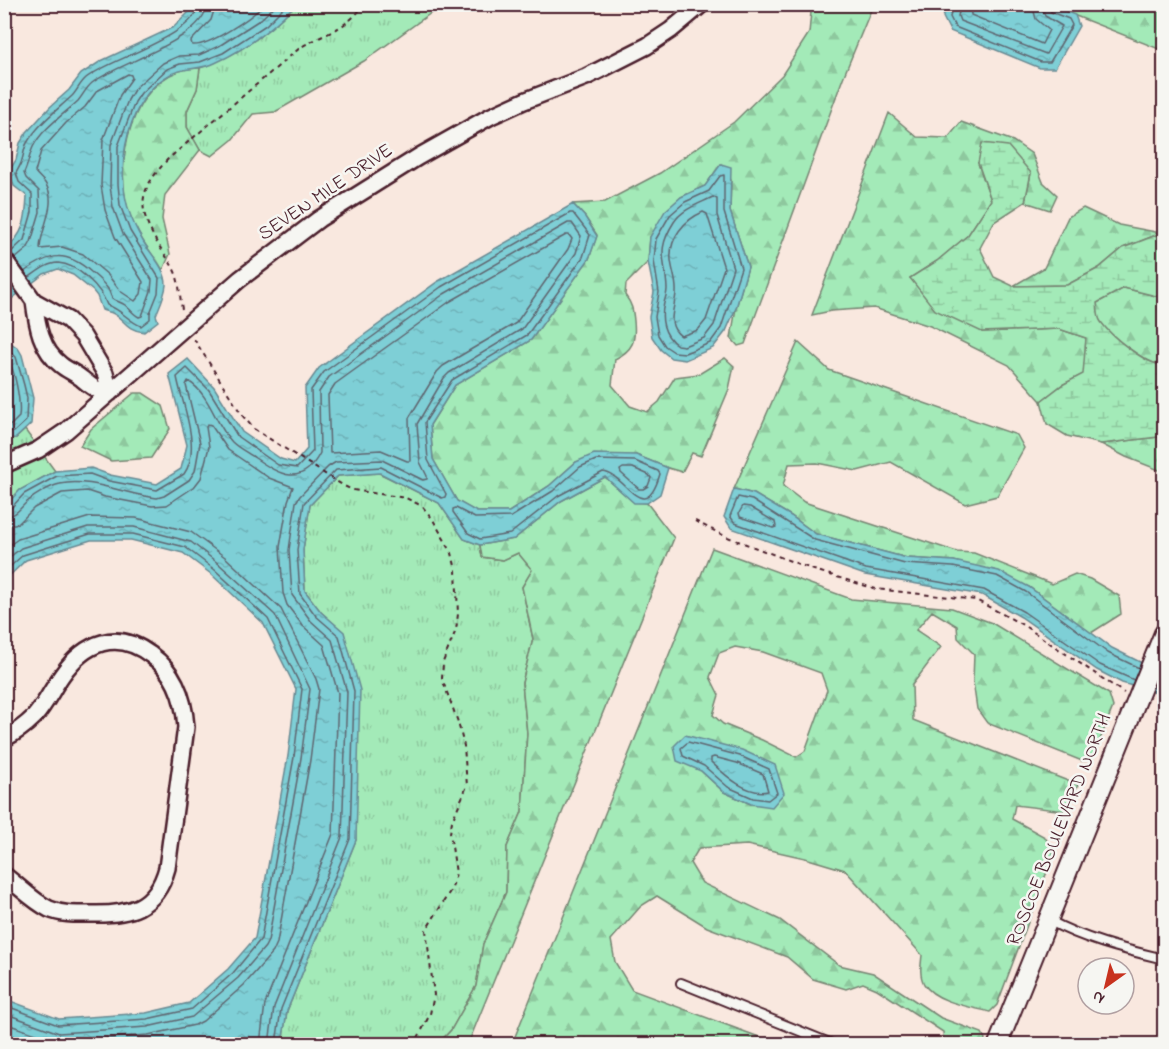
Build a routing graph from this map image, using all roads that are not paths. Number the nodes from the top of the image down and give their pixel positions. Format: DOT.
graph roads {
  1 [pos="702,4"];
  2 [pos="4,259"];
  3 [pos="34,301"];
  4 [pos="110,393"];
  5 [pos="4,465"];
  6 [pos="1164,633"];
  7 [pos="4,739"];
  8 [pos="4,875"];
  9 [pos="1048,920"];
  10 [pos="1160,958"];
  11 [pos="681,983"];
  12 [pos="832,1044"];
  13 [pos="998,1044"];
  1 -- 4 [label="street, SEVEN MILE DRIVE"];
  2 -- 3 [label="street"];
  3 -- 4 [label="street"];
  3 -- 4 [label="street"];
  4 -- 5 [label="street, SEVEN MILE DRIVE"];
  6 -- 9 [label="street, ROSCOE BOULEVARD NORTH"];
  7 -- 8 [label="street"];
  9 -- 10 [label="lane"];
  9 -- 13 [label="street, ROSCOE BOULEVARD NORTH"];
  11 -- 12 [label="lane"];
}
